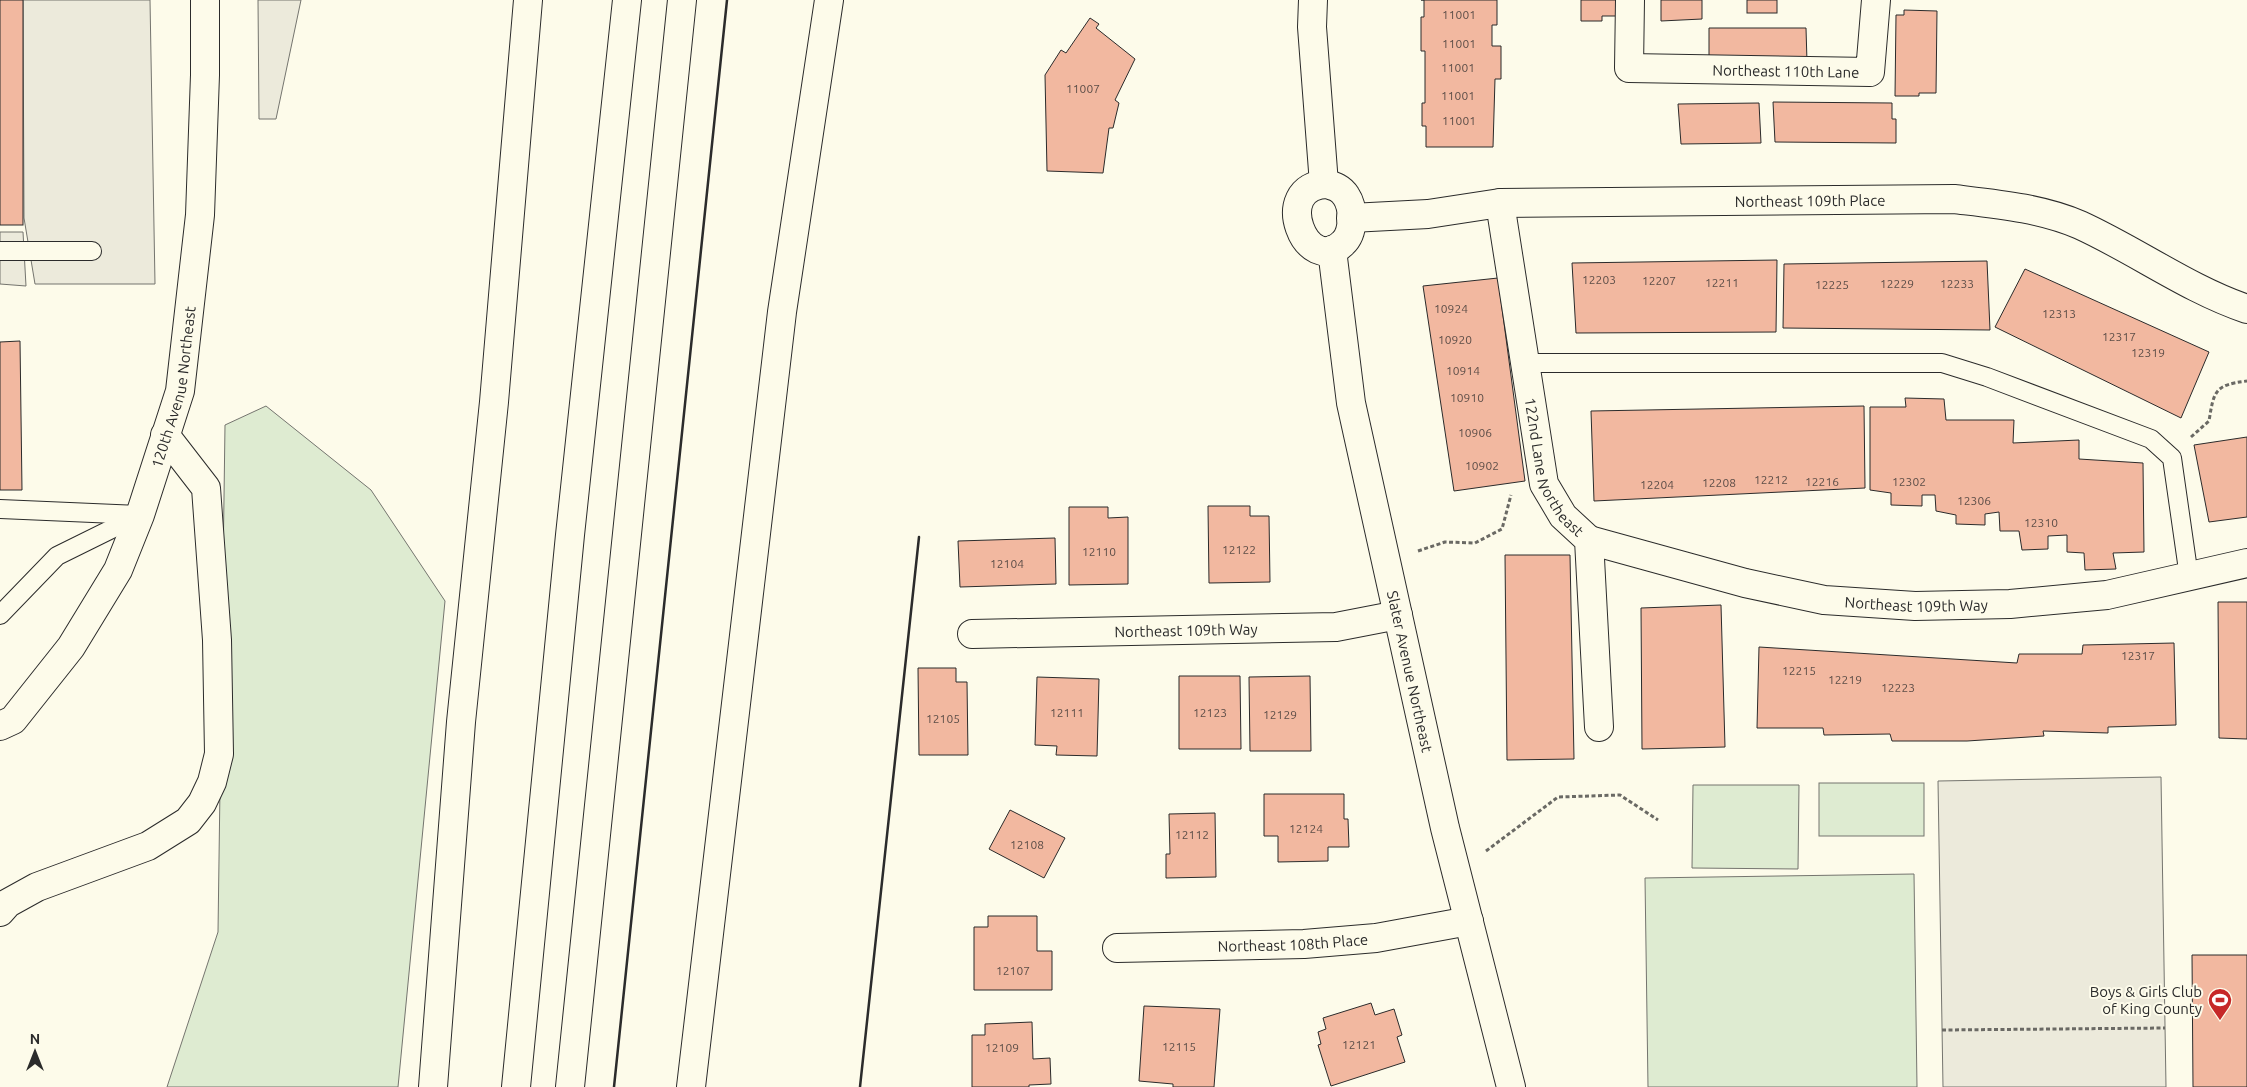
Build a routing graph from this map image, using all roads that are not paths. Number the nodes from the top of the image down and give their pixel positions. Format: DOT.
graph roads {
  1 [pos="205,0"];
  2 [pos="528,0"];
  3 [pos="627,0"];
  4 [pos="682,0"];
  5 [pos="829,0"];
  6 [pos="1313,0"];
  7 [pos="1630,0"];
  8 [pos="1876,0"];
  9 [pos="1324,184"];
  10 [pos="1500,204"];
  11 [pos="1351,218"];
  12 [pos="1332,250"];
  13 [pos="0,251"];
  14 [pos="92,251"];
  15 [pos="2247,309"];
  16 [pos="1526,362"];
  17 [pos="166,435"];
  18 [pos="0,508"];
  19 [pos="140,515"];
  20 [pos="1589,540"];
  21 [pos="2247,563"];
  22 [pos="2189,577"];
  23 [pos="0,615"];
  24 [pos="1398,615"];
  25 [pos="972,634"];
  26 [pos="0,726"];
  27 [pos="1599,727"];
  28 [pos="0,912"];
  29 [pos="1469,921"];
  30 [pos="1117,948"];
  31 [pos="433,1087"];
  32 [pos="516,1087"];
  33 [pos="570,1087"];
  34 [pos="691,1087"];
  35 [pos="1511,1087"];
  1 -- 17 [label="main road, 120th Avenue Northeast"];
  2 -- 31 [label="main road"];
  3 -- 32 [label="main road"];
  4 -- 33 [label="main road"];
  5 -- 34 [label="main road"];
  6 -- 9 [label="main road"];
  7 -- 8 [label="main road, Northeast 110th Lane"];
  9 -- 11 [label="main road"];
  9 -- 12 [label="main road"];
  10 -- 11 [label="main road, Northeast 109th Place"];
  10 -- 15 [label="main road, Northeast 109th Place"];
  10 -- 16 [label="main road, 122nd Lane Northeast"];
  11 -- 12 [label="main road"];
  12 -- 24 [label="main road, Slater Avenue Northeast"];
  13 -- 14 [label="lane"];
  16 -- 20 [label="main road, 122nd Lane Northeast"];
  16 -- 22 [label="lane"];
  17 -- 19 [label="main road, 120th Avenue Northeast"];
  17 -- 28 [label="main road"];
  18 -- 19 [label="lane"];
  19 -- 23 [label="lane"];
  19 -- 26 [label="main road, 120th Avenue Northeast"];
  20 -- 22 [label="main road, Northeast 109th Way"];
  20 -- 27 [label="main road, 122nd Lane Northeast"];
  21 -- 22 [label="main road, Northeast 109th Way"];
  24 -- 25 [label="main road, Northeast 109th Way"];
  24 -- 29 [label="main road, Slater Avenue Northeast"];
  29 -- 30 [label="main road, Northeast 108th Place"];
  29 -- 35 [label="main road, Slater Avenue Northeast"];
}
